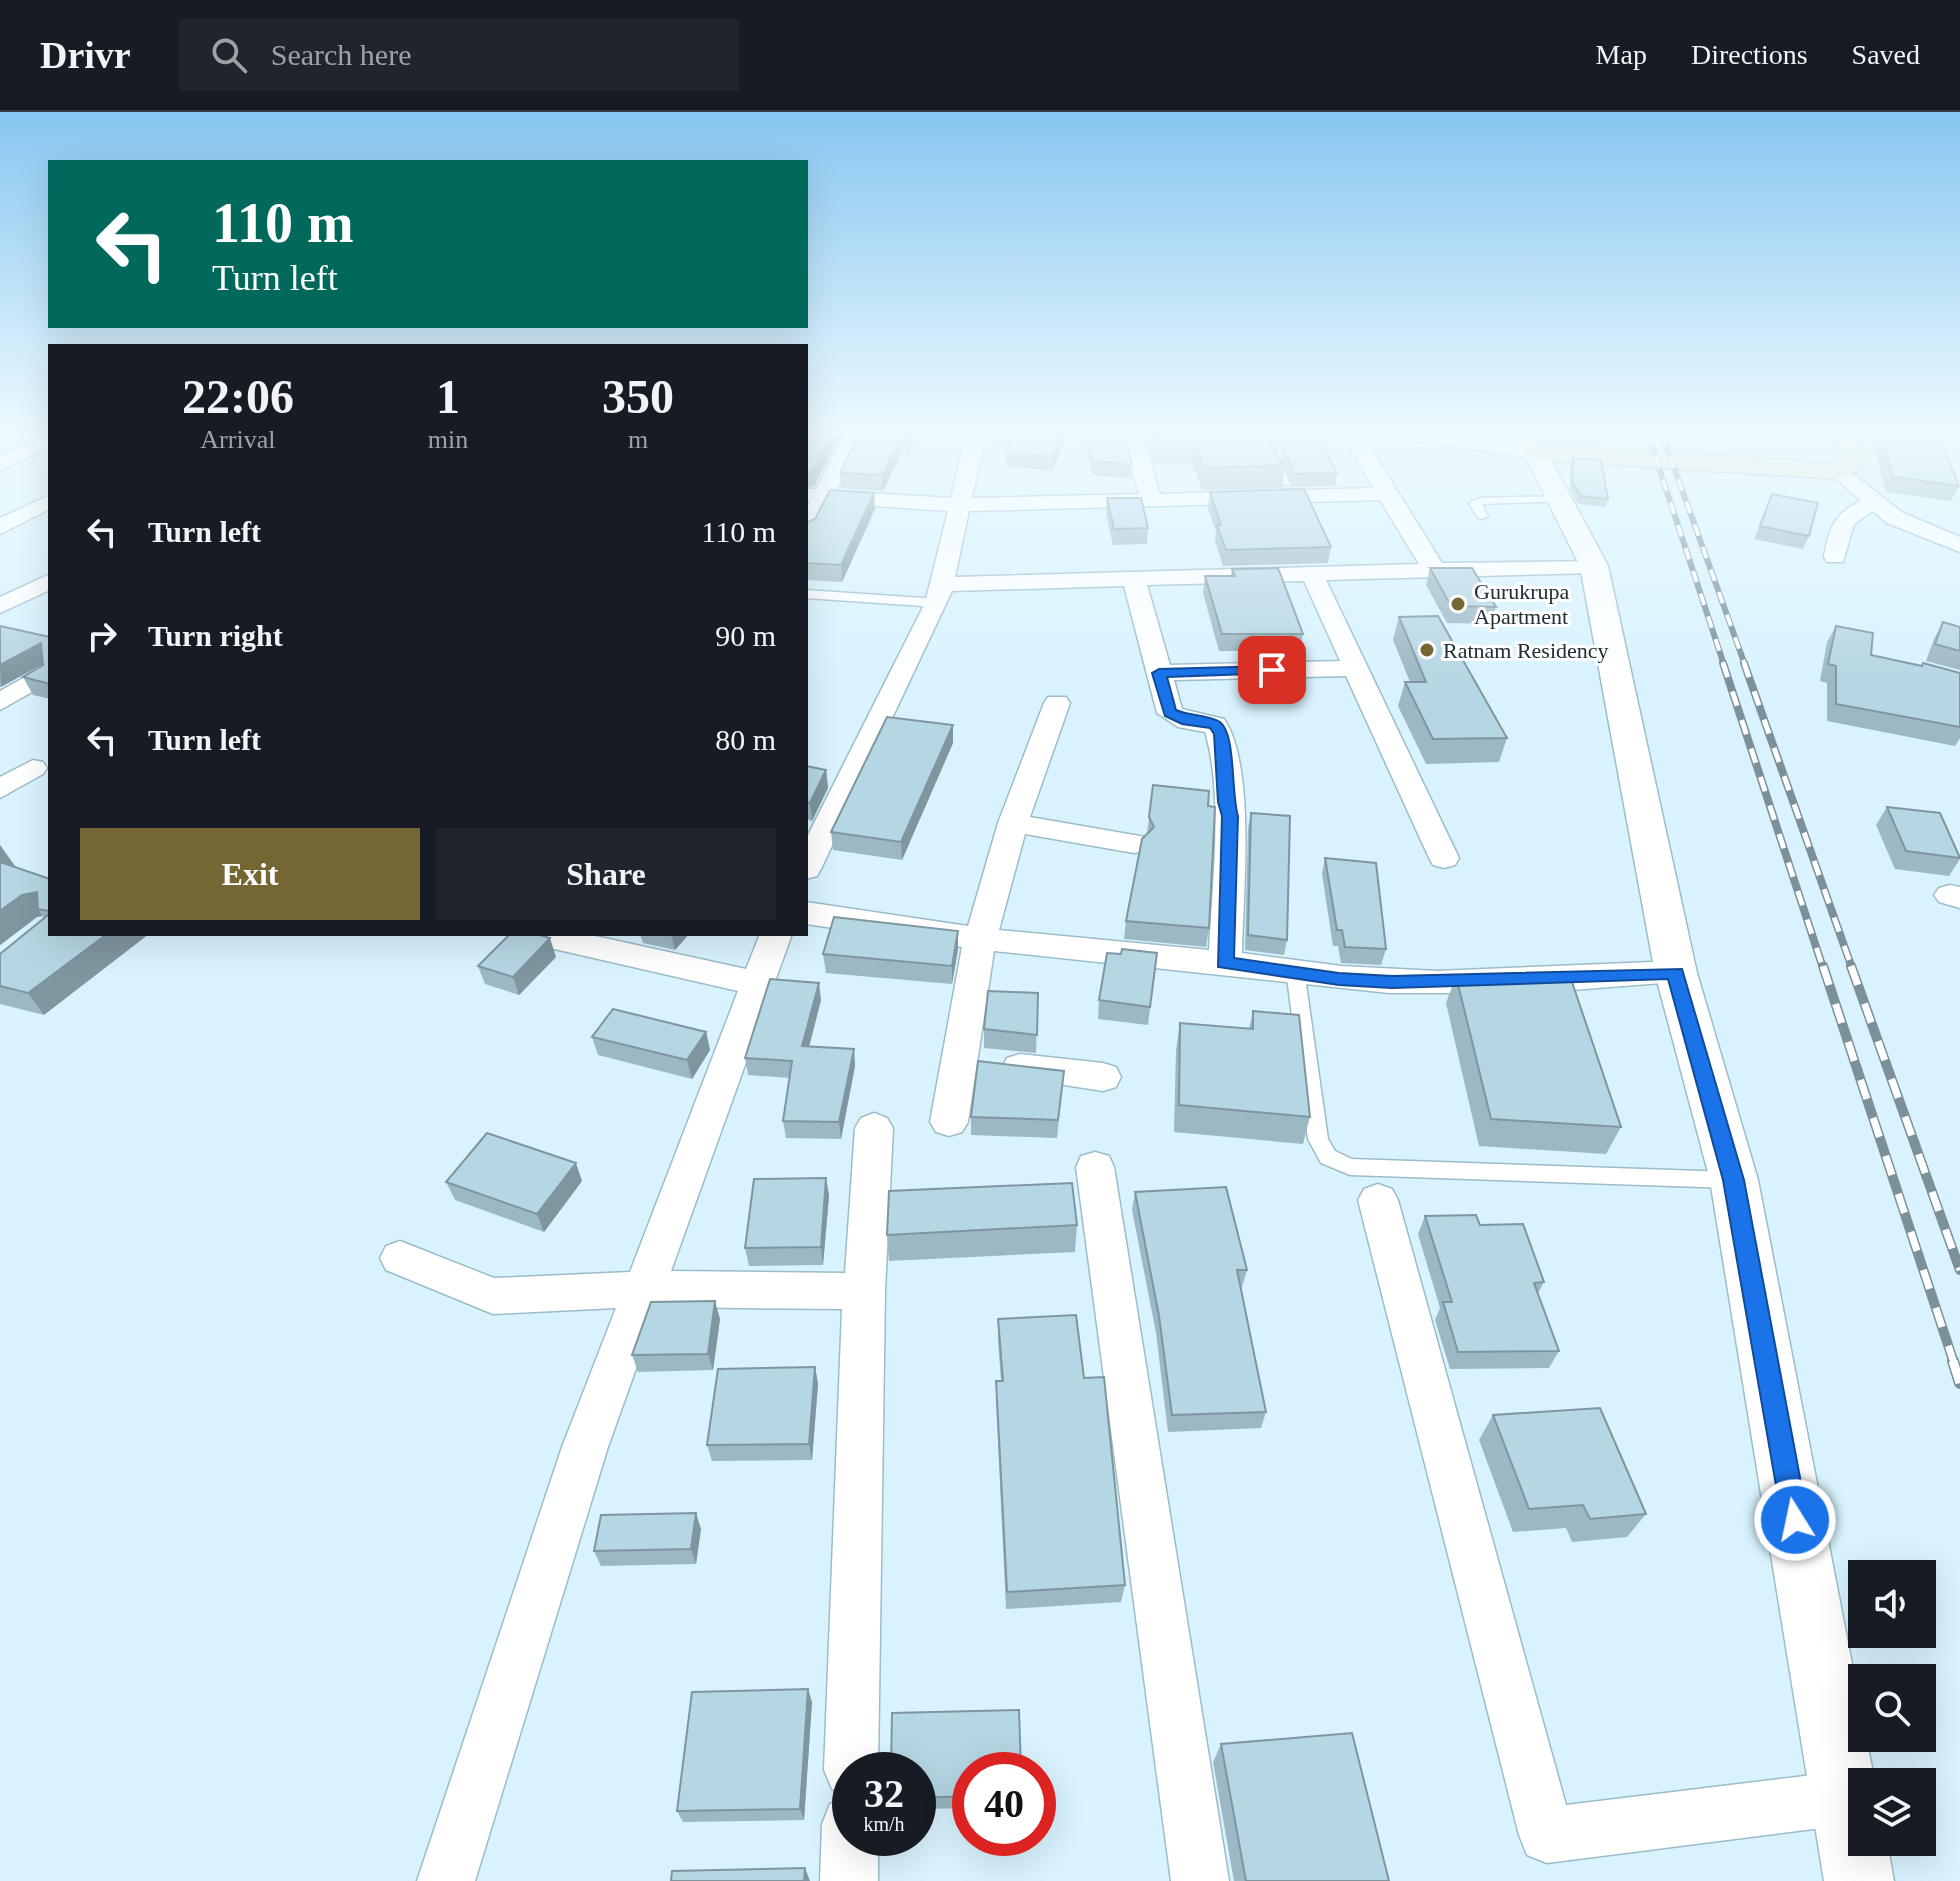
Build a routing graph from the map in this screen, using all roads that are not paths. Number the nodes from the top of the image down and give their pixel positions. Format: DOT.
graph roads {
  1 [pos="20,517"];
  2 [pos="957,517"];
  3 [pos="1401,517"];
  4 [pos="1568,517"];
  5 [pos="1848,517"];
  6 [pos="1893,517"];
  7 [pos="0,527"];
  8 [pos="1960,545"];
  9 [pos="1835,557"];
  10 [pos="1594,566"];
  11 [pos="1434,569"];
  12 [pos="1311,572"];
  13 [pos="1133,577"];
  14 [pos="48,582"];
  15 [pos="940,593"];
  16 [pos="808,594"];
  17 [pos="7,597"];
  18 [pos="48,602"];
  19 [pos="1357,668"];
  20 [pos="48,672"];
  21 [pos="1159,673"];
  22 [pos="0,702"];
  23 [pos="1057,703"];
  24 [pos="33,768"];
  25 [pos="821,771"];
  26 [pos="851,778"];
  27 [pos="0,789"];
  28 [pos="1013,823"];
  29 [pos="1134,844"];
  30 [pos="1444,858"];
  31 [pos="808,865"];
  32 [pos="808,913"];
  33 [pos="546,936"];
  34 [pos="775,936"];
  35 [pos="980,939"];
  36 [pos="1225,963"];
  37 [pos="1295,970"];
  38 [pos="1676,973"];
  39 [pos="755,983"];
  40 [pos="960,1061"];
  41 [pos="1103,1077"];
  42 [pos="949,1122"];
  43 [pos="874,1128"];
  44 [pos="1095,1167"];
  45 [pos="1734,1180"];
  46 [pos="1378,1200"];
  47 [pos="400,1258"];
  48 [pos="643,1289"];
  49 [pos="864,1291"];
  50 [pos="851,1752"];
  51 [pos="1845,1798"];
  52 [pos="849,1856"];
  53 [pos="446,1881"];
  54 [pos="849,1881"];
  55 [pos="1200,1881"];
  56 [pos="1859,1881"];
  1 -- 7 [label="street"];
  2 -- 15 [label="street"];
  3 -- 11 [label="street"];
  4 -- 10 [label="street"];
  5 -- 9 [label="street"];
  6 -- 8 [label="street"];
  10 -- 11 [label="street"];
  10 -- 38 [label="street"];
  11 -- 12 [label="street"];
  12 -- 13 [label="street"];
  12 -- 19 [label="street"];
  13 -- 15 [label="street"];
  13 -- 21 [label="street"];
  14 -- 17 [label="street"];
  15 -- 16 [label="lane"];
  15 -- 26 [label="street"];
  17 -- 18 [label="street"];
  19 -- 21 [label="street"];
  19 -- 30 [label="street"];
  20 -- 22 [label="street"];
  21 -- 36 [label="street"];
  23 -- 28 [label="street"];
  24 -- 27 [label="street"];
  25 -- 26 [label="street"];
  26 -- 31 [label="street"];
  28 -- 29 [label="street"];
  28 -- 35 [label="street"];
  32 -- 35 [label="street"];
  33 -- 39 [label="street"];
  34 -- 39 [label="street"];
  35 -- 36 [label="street"];
  35 -- 40 [label="street"];
  36 -- 37 [label="street"];
  37 -- 38 [label="street"];
  37 -- 45 [label="lane"];
  38 -- 45 [label="street"];
  39 -- 48 [label="street"];
  40 -- 41 [label="street"];
  40 -- 42 [label="street"];
  43 -- 49 [label="street"];
  44 -- 55 [label="street"];
  45 -- 51 [label="street"];
  46 -- 51 [label="street"];
  47 -- 48 [label="street"];
  48 -- 49 [label="street"];
  48 -- 53 [label="street"];
  49 -- 50 [label="street"];
  51 -- 56 [label="street"];
  52 -- 54 [label="street"];
}
